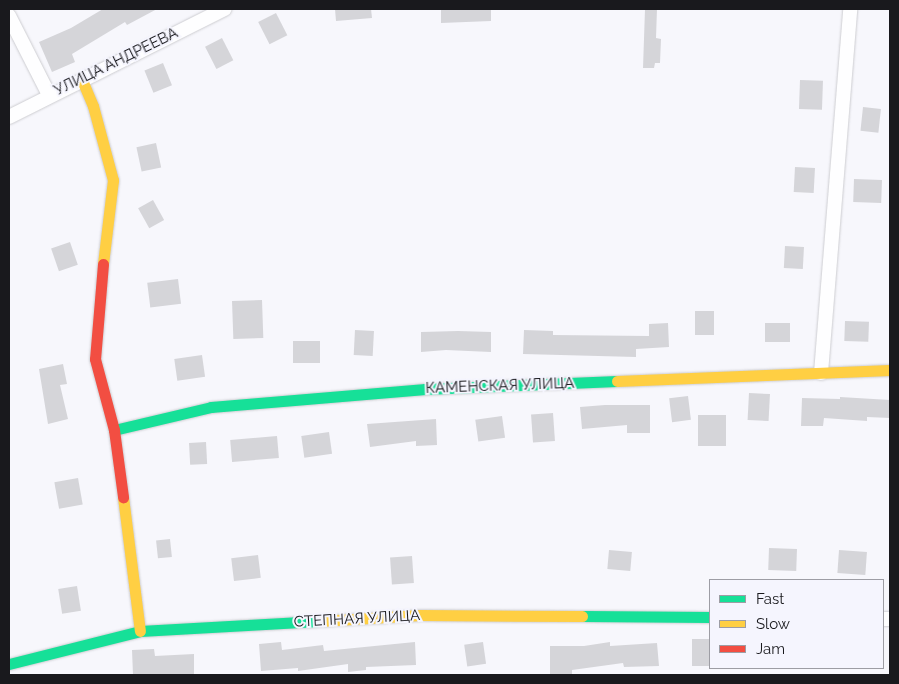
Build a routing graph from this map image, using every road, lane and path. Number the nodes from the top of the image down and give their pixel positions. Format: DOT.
graph roads {
  1 [pos="225,9"];
  2 [pos="850,9"];
  3 [pos="9,16"];
  4 [pos="82,80"];
  5 [pos="49,95"];
  6 [pos="9,117"];
  7 [pos="890,370"];
  8 [pos="820,374"];
  9 [pos="114,430"];
  10 [pos="709,617"];
  11 [pos="140,631"];
  12 [pos="9,664"];
  1 -- 4 [label="street, УЛИЦА АНДРЕЕВА"];
  2 -- 8 [label="street"];
  3 -- 5 [label="street"];
  4 -- 5 [label="street, УЛИЦА АНДРЕЕВА"];
  4 -- 9 [label="street"];
  5 -- 6 [label="street, УЛИЦА АНДРЕЕВА"];
  7 -- 8 [label="street, КАМЕНСКАЯ УЛИЦА"];
  8 -- 9 [label="street, КАМЕНСКАЯ УЛИЦА"];
  9 -- 11 [label="street"];
  10 -- 11 [label="street, СТЕПНАЯ УЛИЦА"];
  11 -- 12 [label="street, СТЕПНАЯ УЛИЦА"];
}
